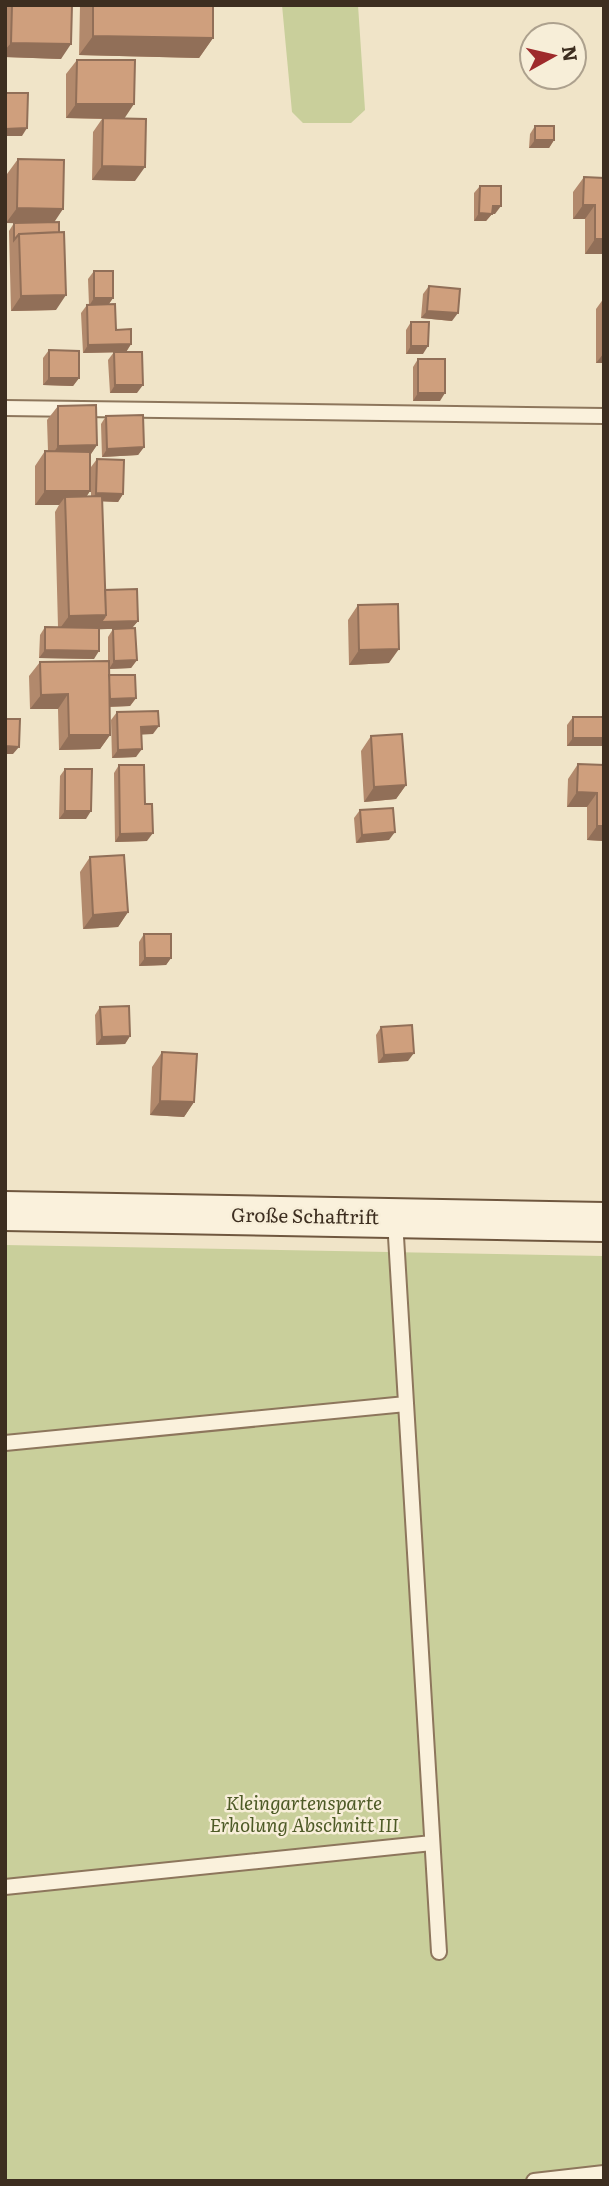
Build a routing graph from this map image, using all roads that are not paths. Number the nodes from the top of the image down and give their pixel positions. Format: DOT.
graph roads {
  1 [pos="5,408"];
  2 [pos="604,416"];
  3 [pos="5,1211"];
  4 [pos="395,1217"];
  5 [pos="604,1222"];
  6 [pos="406,1404"];
  7 [pos="5,1443"];
  8 [pos="432,1843"];
  9 [pos="5,1888"];
  10 [pos="439,1952"];
  11 [pos="604,2173"];
  12 [pos="534,2181"];
  1 -- 2 [label="lane"];
  3 -- 4 [label="street, Große Schaftrift"];
  4 -- 5 [label="street, Große Schaftrift"];
  4 -- 6 [label="lane"];
  6 -- 7 [label="lane"];
  6 -- 8 [label="lane"];
  8 -- 9 [label="lane"];
  8 -- 10 [label="lane"];
  11 -- 12 [label="lane"];
}
